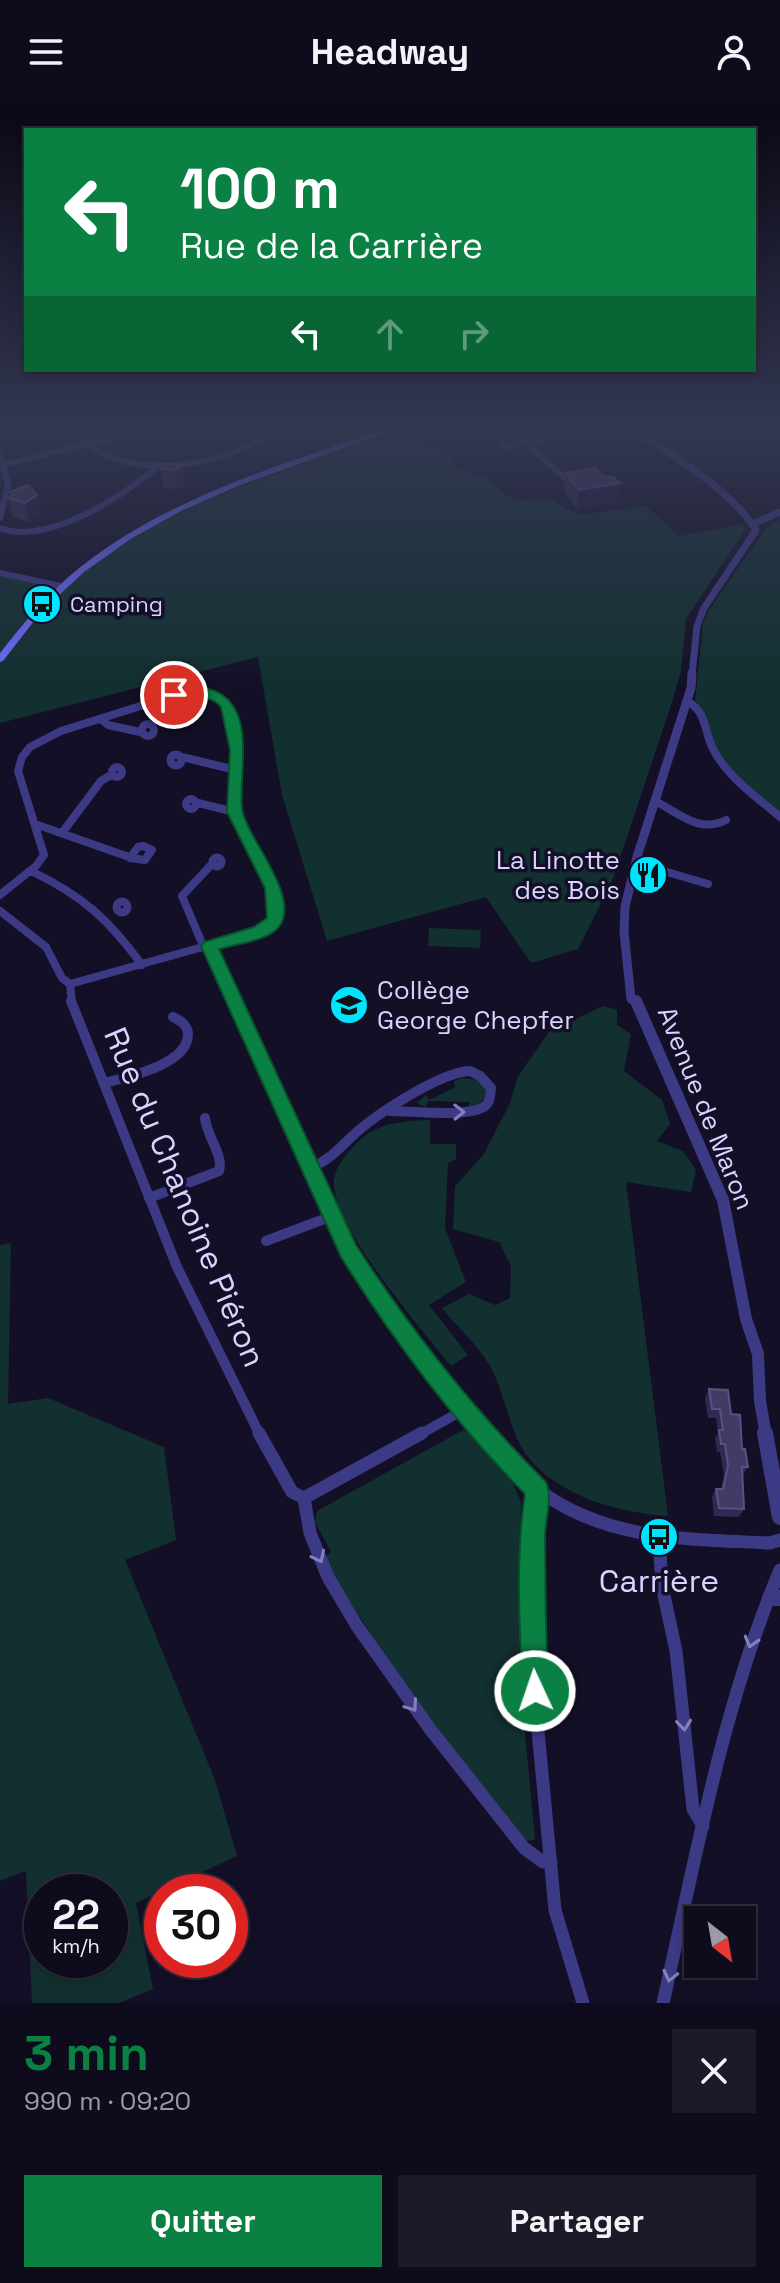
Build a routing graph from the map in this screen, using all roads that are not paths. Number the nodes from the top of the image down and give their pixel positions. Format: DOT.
graph roads {
  1 [pos="80,514"];
  2 [pos="171,514"];
  3 [pos="743,514"];
  4 [pos="777,514"];
  5 [pos="753,524"];
  6 [pos="0,528"];
  7 [pos="0,573"];
  8 [pos="61,586"];
  9 [pos="0,659"];
  10 [pos="687,701"];
  11 [pos="102,720"];
  12 [pos="140,732"];
  13 [pos="182,757"];
  14 [pos="236,770"];
  15 [pos="111,775"];
  16 [pos="655,801"];
  17 [pos="198,803"];
  18 [pos="235,812"];
  19 [pos="780,817"];
  20 [pos="726,820"];
  21 [pos="35,824"];
  22 [pos="65,835"];
  23 [pos="129,857"];
  24 [pos="636,863"];
  25 [pos="212,864"];
  26 [pos="31,871"];
  27 [pos="708,884"];
  28 [pos="0,895"];
  29 [pos="0,911"];
  30 [pos="118,911"];
  31 [pos="108,918"];
  32 [pos="207,947"];
  33 [pos="142,965"];
  34 [pos="70,984"];
  35 [pos="173,1017"];
  36 [pos="104,1083"];
  37 [pos="390,1111"];
  38 [pos="205,1118"];
  39 [pos="310,1168"];
  40 [pos="149,1198"];
  41 [pos="332,1216"];
  42 [pos="266,1241"];
  43 [pos="465,1409"];
  44 [pos="538,1490"];
  45 [pos="304,1498"];
  46 [pos="780,1517"];
  47 [pos="659,1537"];
  48 [pos="780,1540"];
  49 [pos="780,1570"];
  50 [pos="775,1598"];
  51 [pos="703,1826"];
  52 [pos="551,1862"];
  53 [pos="583,2003"];
  54 [pos="663,2003"];
  1 -- 6 [label="street"];
  2 -- 8 [label="main road"];
  3 -- 5 [label="street"];
  4 -- 5 [label="street"];
  5 -- 10 [label="street, Avenue de Maron"];
  7 -- 8 [label="street"];
  8 -- 9 [label="main road"];
  10 -- 16 [label="street, Avenue de Maron"];
  10 -- 19 [label="street"];
  11 -- 12 [label="street"];
  11 -- 14 [label="street"];
  11 -- 21 [label="street"];
  13 -- 14 [label="street"];
  14 -- 18 [label="street"];
  15 -- 22 [label="street"];
  16 -- 20 [label="street"];
  16 -- 24 [label="street, Avenue de Maron"];
  17 -- 18 [label="street"];
  18 -- 32 [label="street"];
  21 -- 22 [label="street"];
  21 -- 26 [label="street"];
  22 -- 23 [label="street"];
  24 -- 27 [label="street"];
  24 -- 46 [label="street, Avenue de Maron"];
  25 -- 32 [label="street"];
  26 -- 28 [label="street"];
  26 -- 31 [label="street"];
  29 -- 34 [label="street, Rue du Chanoine Piéron"];
  30 -- 31 [label="street"];
  31 -- 33 [label="street"];
  32 -- 33 [label="street"];
  32 -- 39 [label="street"];
  33 -- 34 [label="street"];
  34 -- 36 [label="street, Rue du Chanoine Piéron"];
  35 -- 36 [label="street"];
  36 -- 40 [label="street, Rue du Chanoine Piéron"];
  37 -- 37 [label="street, one-way"];
  37 -- 39 [label="street"];
  38 -- 40 [label="street"];
  39 -- 41 [label="street"];
  40 -- 45 [label="street, Rue du Chanoine Piéron"];
  41 -- 42 [label="street"];
  41 -- 43 [label="street"];
  43 -- 44 [label="street"];
  43 -- 45 [label="street"];
  44 -- 47 [label="street"];
  44 -- 52 [label="street"];
  45 -- 52 [label="street, one-way"];
  47 -- 48 [label="street"];
  47 -- 51 [label="street, one-way"];
  49 -- 50 [label="street"];
  50 -- 51 [label="street, one-way"];
  51 -- 54 [label="street, one-way"];
  52 -- 53 [label="street"];
}
